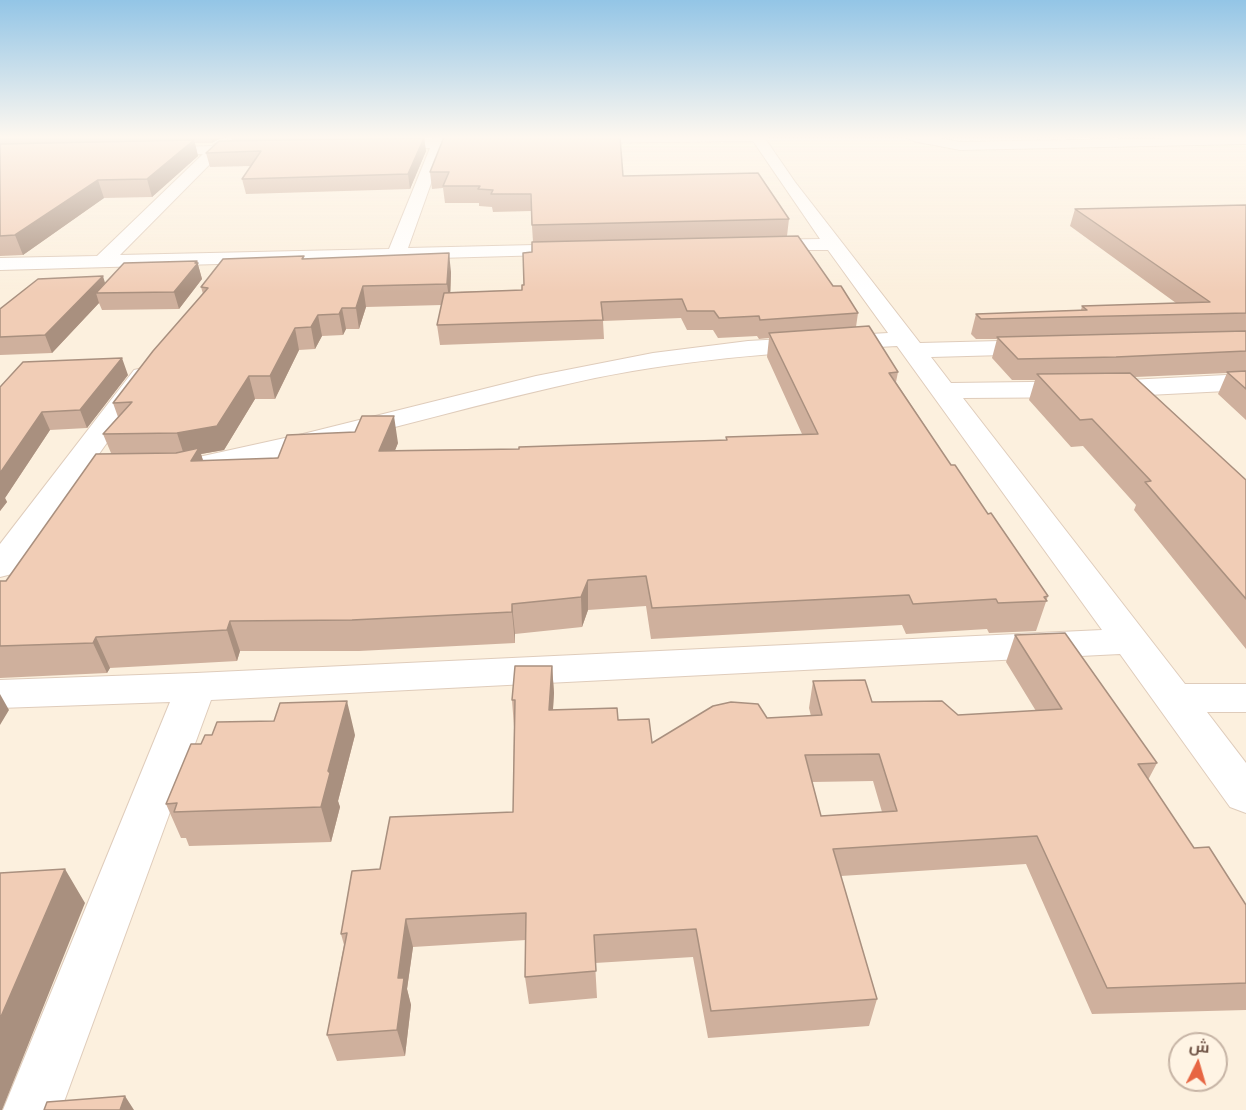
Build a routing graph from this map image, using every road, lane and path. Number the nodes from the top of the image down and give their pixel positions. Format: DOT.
graph roads {
  1 [pos="176,189"];
  2 [pos="421,189"];
  3 [pos="792,189"];
  4 [pos="834,244"];
  5 [pos="739,246"];
  6 [pos="597,249"];
  7 [pos="396,254"];
  8 [pos="231,258"];
  9 [pos="103,261"];
  10 [pos="0,264"];
  11 [pos="209,287"];
  12 [pos="910,345"];
  13 [pos="1059,346"];
  14 [pos="159,354"];
  15 [pos="1227,358"];
  16 [pos="1246,373"];
  17 [pos="1246,382"];
  18 [pos="945,391"];
  19 [pos="73,469"];
  20 [pos="0,567"];
  21 [pos="1130,641"];
  22 [pos="196,687"];
  23 [pos="0,694"];
  24 [pos="1175,698"];
  25 [pos="1246,698"];
  26 [pos="1246,795"];
  27 [pos="32,1110"];
  1 -- 9 [label="street"];
  2 -- 7 [label="street"];
  3 -- 4 [label="street"];
  4 -- 5 [label="street"];
  4 -- 12 [label="street"];
  6 -- 7 [label="street"];
  7 -- 8 [label="street"];
  8 -- 9 [label="street"];
  8 -- 11 [label="street"];
  9 -- 10 [label="street"];
  12 -- 13 [label="street"];
  12 -- 18 [label="street"];
  12 -- 19 [label="street"];
  14 -- 19 [label="street"];
  15 -- 16 [label="street"];
  17 -- 18 [label="street"];
  18 -- 21 [label="street"];
  19 -- 20 [label="street"];
  21 -- 22 [label="street"];
  21 -- 24 [label="street"];
  22 -- 23 [label="street"];
  22 -- 27 [label="street"];
  24 -- 25 [label="street"];
  24 -- 26 [label="street"];
}
